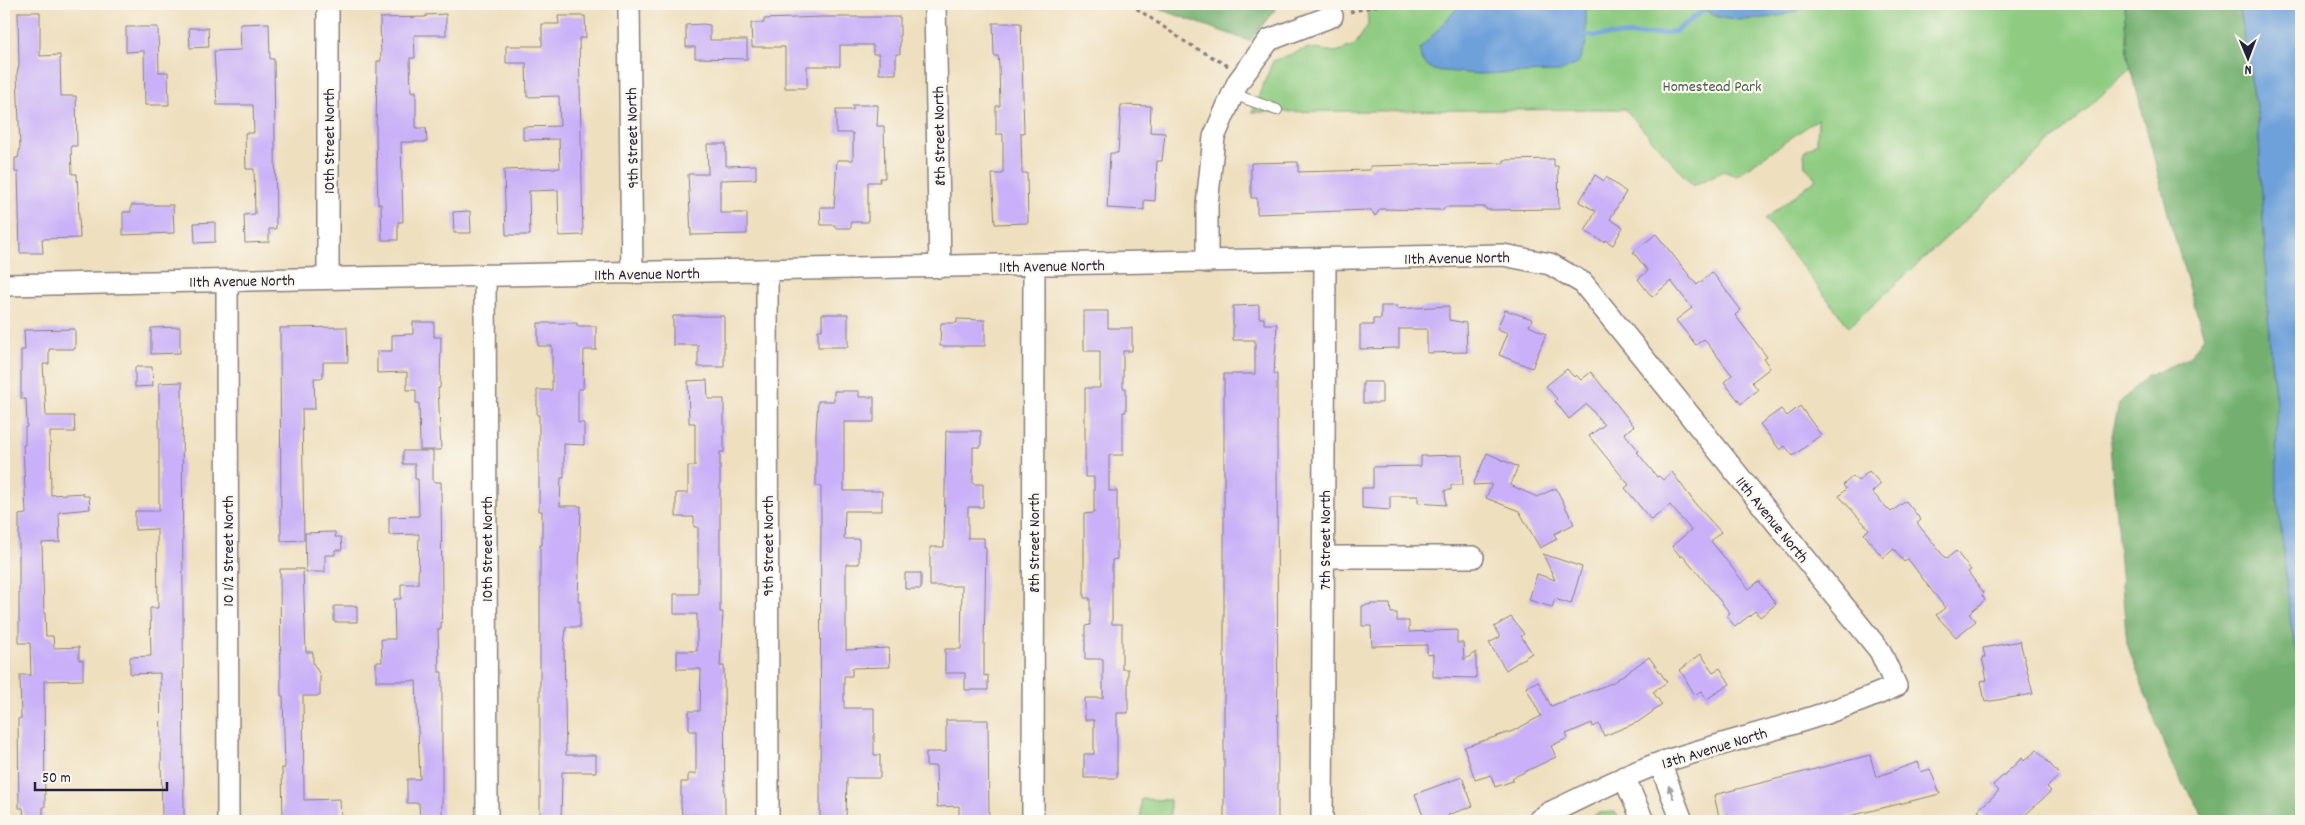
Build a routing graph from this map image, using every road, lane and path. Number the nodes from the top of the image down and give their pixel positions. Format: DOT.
graph roads {
  1 [pos="328,4"];
  2 [pos="629,4"];
  3 [pos="935,4"];
  4 [pos="1130,4"];
  5 [pos="1385,4"];
  6 [pos="1332,16"];
  7 [pos="1242,74"];
  8 [pos="1233,94"];
  9 [pos="1277,110"];
  10 [pos="1325,260"];
  11 [pos="1207,262"];
  12 [pos="1034,265"];
  13 [pos="940,268"];
  14 [pos="767,271"];
  15 [pos="632,273"];
  16 [pos="485,277"];
  17 [pos="328,278"];
  18 [pos="227,281"];
  19 [pos="4,285"];
  20 [pos="1324,557"];
  21 [pos="1473,557"];
  22 [pos="1896,686"];
  23 [pos="1660,763"];
  24 [pos="1624,777"];
  25 [pos="228,821"];
  26 [pos="487,821"];
  27 [pos="768,821"];
  28 [pos="1033,821"];
  29 [pos="1322,821"];
  30 [pos="1538,821"];
  31 [pos="1642,821"];
  32 [pos="1682,821"];
  1 -- 17 [label="street, 10th Street North"];
  2 -- 15 [label="street, 9th Street North"];
  3 -- 13 [label="street, 8th Street North"];
  4 -- 7 [label="path"];
  5 -- 6 [label="path"];
  6 -- 7 [label="street"];
  7 -- 8 [label="street"];
  8 -- 9 [label="lane"];
  8 -- 11 [label="street"];
  10 -- 11 [label="street, 11th Avenue North"];
  10 -- 20 [label="street, 7th Street North"];
  10 -- 22 [label="street, 11th Avenue North"];
  11 -- 12 [label="street, 11th Avenue North"];
  12 -- 13 [label="street, 11th Avenue North"];
  12 -- 28 [label="street, 8th Street North"];
  13 -- 14 [label="street, 11th Avenue North"];
  14 -- 15 [label="street, 11th Avenue North"];
  14 -- 27 [label="street, 9th Street North"];
  15 -- 16 [label="street, 11th Avenue North"];
  16 -- 17 [label="street, 11th Avenue North"];
  16 -- 26 [label="street, 10th Street North"];
  17 -- 18 [label="street, 11th Avenue North"];
  18 -- 19 [label="street, 11th Avenue North"];
  18 -- 25 [label="street, 10 1/2 Street North"];
  20 -- 21 [label="street"];
  20 -- 29 [label="street, 7th Street North"];
  22 -- 23 [label="street, 13th Avenue North"];
  23 -- 24 [label="street, 13th Avenue North"];
  32 -- 23 [label="street, one-way"];
  24 -- 30 [label="street, 13th Avenue North"];
  24 -- 31 [label="street"];
}
